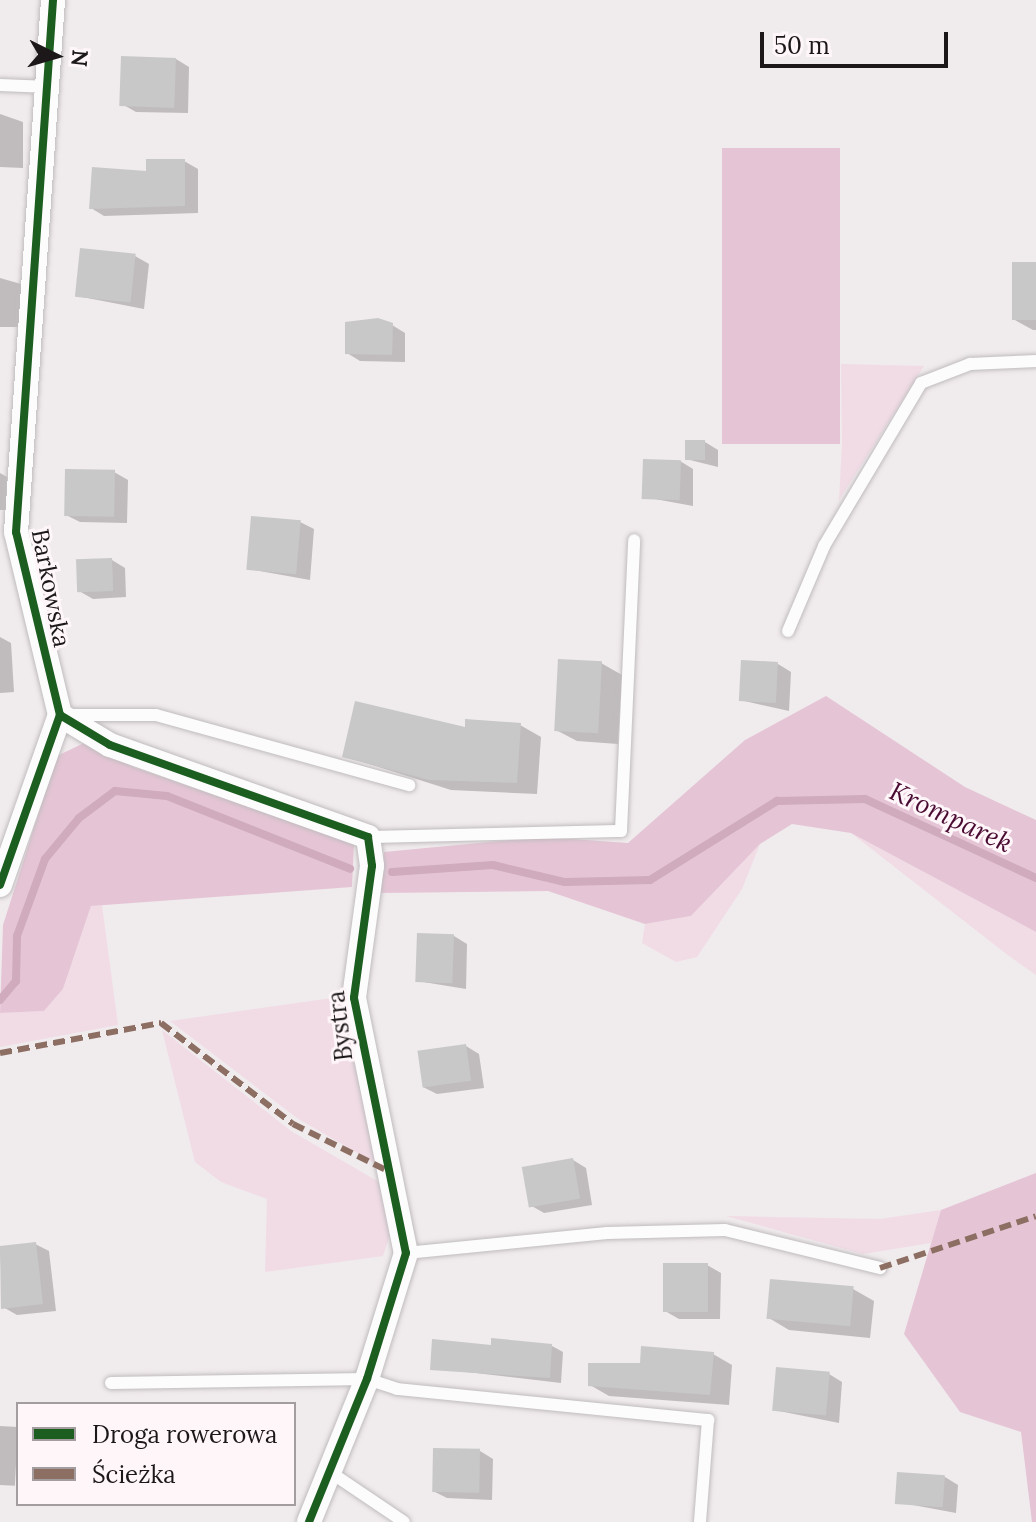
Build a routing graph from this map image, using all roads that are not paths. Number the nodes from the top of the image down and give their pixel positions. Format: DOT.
graph roads {
  1 [pos="53,0"];
  2 [pos="0,85"];
  3 [pos="49,87"];
  4 [pos="1036,361"];
  5 [pos="634,540"];
  6 [pos="788,631"];
  7 [pos="60,715"];
  8 [pos="409,785"];
  9 [pos="368,837"];
  10 [pos="0,885"];
  11 [pos="406,1253"];
  12 [pos="880,1268"];
  13 [pos="367,1379"];
  14 [pos="111,1383"];
  15 [pos="330,1472"];
  16 [pos="309,1522"];
  17 [pos="404,1522"];
  18 [pos="700,1522"];
  1 -- 3 [label="street, Barkowska"];
  2 -- 3 [label="lane"];
  3 -- 7 [label="street, Barkowska"];
  4 -- 6 [label="lane"];
  5 -- 9 [label="lane"];
  7 -- 8 [label="lane"];
  7 -- 9 [label="street"];
  7 -- 10 [label="street"];
  9 -- 11 [label="street, Bystra"];
  11 -- 12 [label="lane"];
  11 -- 13 [label="street, Bystra"];
  13 -- 14 [label="lane"];
  13 -- 15 [label="street, Bystra"];
  13 -- 18 [label="lane"];
  15 -- 16 [label="street, Bystra"];
  15 -- 17 [label="lane"];
}
